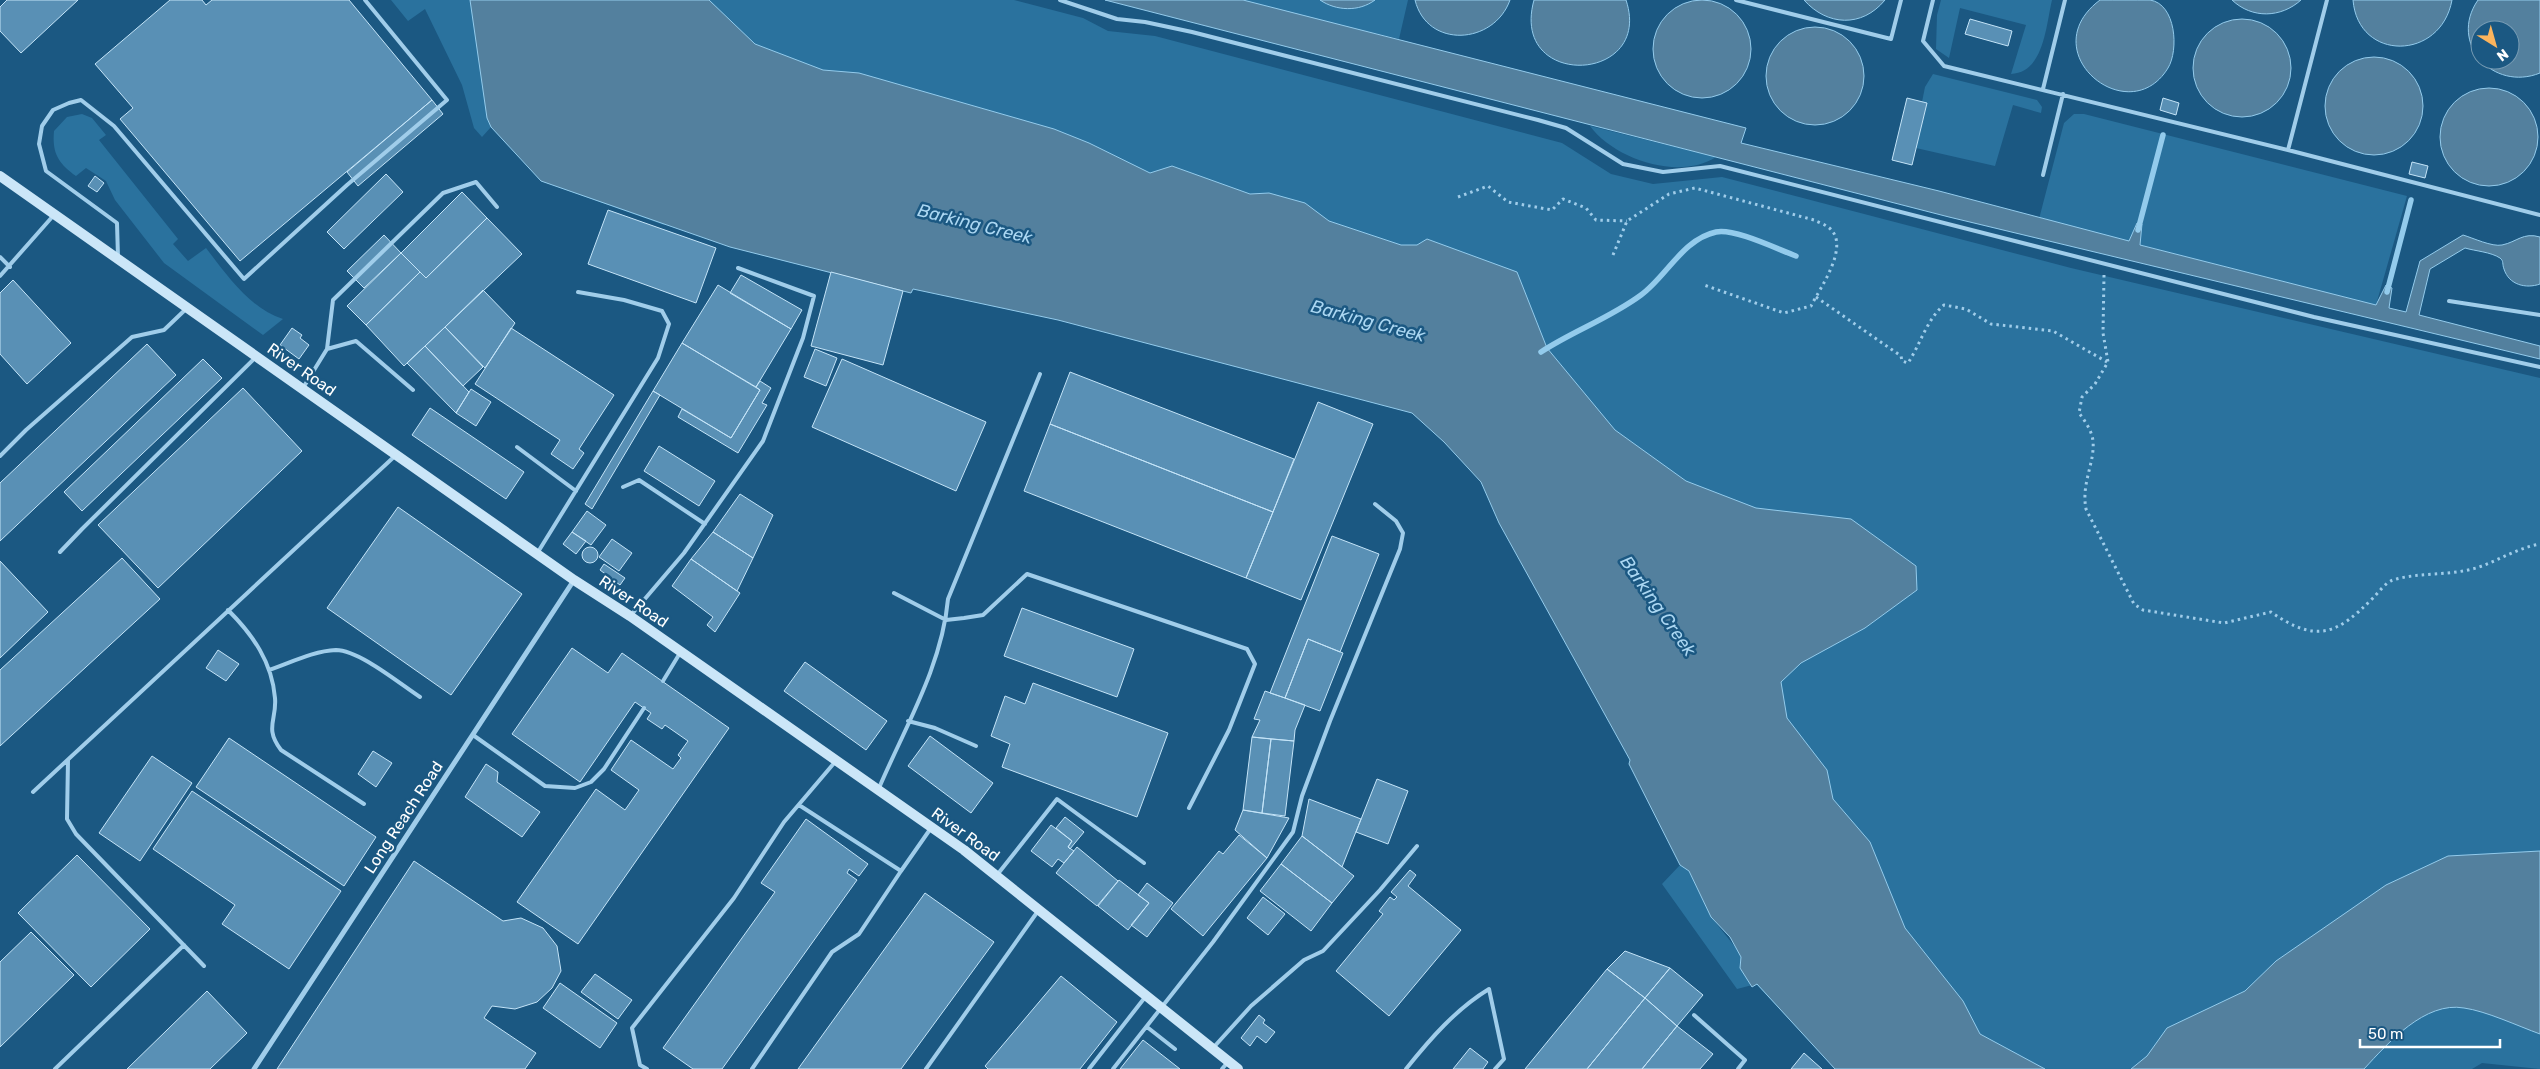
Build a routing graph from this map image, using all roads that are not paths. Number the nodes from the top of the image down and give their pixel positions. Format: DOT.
graph roads {
  1 [pos="365,0"];
  2 [pos="1060,0"];
  3 [pos="1736,0"];
  4 [pos="1901,0"];
  5 [pos="1933,0"];
  6 [pos="2065,0"];
  7 [pos="2327,0"];
  8 [pos="2043,89"];
  9 [pos="2063,94"];
  10 [pos="2288,150"];
  11 [pos="2043,175"];
  12 [pos="0,176"];
  13 [pos="497,207"];
  14 [pos="2540,208"];
  15 [pos="55,214"];
  16 [pos="2539,215"];
  17 [pos="0,257"];
  18 [pos="118,259"];
  19 [pos="10,267"];
  20 [pos="738,268"];
  21 [pos="0,276"];
  22 [pos="578,292"];
  23 [pos="2449,302"];
  24 [pos="188,308"];
  25 [pos="2540,316"];
  26 [pos="327,349"];
  27 [pos="257,356"];
  28 [pos="2540,367"];
  29 [pos="1040,374"];
  30 [pos="303,388"];
  31 [pos="413,390"];
  32 [pos="516,447"];
  33 [pos="397,454"];
  34 [pos="0,456"];
  35 [pos="623,487"];
  36 [pos="576,491"];
  37 [pos="1375,504"];
  38 [pos="705,524"];
  39 [pos="60,552"];
  40 [pos="537,553"];
  41 [pos="574,580"];
  42 [pos="894,593"];
  43 [pos="228,610"];
  44 [pos="630,616"];
  45 [pos="946,620"];
  46 [pos="681,652"];
  47 [pos="269,670"];
  48 [pos="662,681"];
  49 [pos="420,697"];
  50 [pos="644,708"];
  51 [pos="908,720"];
  52 [pos="473,735"];
  53 [pos="976,746"];
  54 [pos="68,760"];
  55 [pos="836,760"];
  56 [pos="878,790"];
  57 [pos="33,792"];
  58 [pos="364,804"];
  59 [pos="799,805"];
  60 [pos="1189,808"];
  61 [pos="931,827"];
  62 [pos="1417,846"];
  63 [pos="1144,863"];
  64 [pos="901,872"];
  65 [pos="997,875"];
  66 [pos="1040,909"];
  67 [pos="184,945"];
  68 [pos="204,966"];
  69 [pos="1147,996"];
  70 [pos="1162,1008"];
  71 [pos="1694,1016"];
  72 [pos="1147,1027"];
  73 [pos="1213,1048"];
  74 [pos="1175,1049"];
  75 [pos="1225,1065"];
  76 [pos="55,1069"];
  77 [pos="254,1069"];
  78 [pos="646,1069"];
  79 [pos="752,1069"];
  80 [pos="926,1069"];
  81 [pos="1089,1069"];
  82 [pos="1113,1069"];
  83 [pos="1238,1069"];
  84 [pos="1406,1069"];
  85 [pos="1495,1069"];
  86 [pos="1738,1069"];
  1 -- 18 [label="lane"];
  2 -- 28 [label="lane"];
  3 -- 4 [label="lane"];
  5 -- 8 [label="lane"];
  6 -- 8 [label="lane"];
  7 -- 10 [label="lane"];
  8 -- 9 [label="lane"];
  9 -- 10 [label="lane"];
  9 -- 11 [label="lane"];
  10 -- 16 [label="lane"];
  12 -- 15 [label="street, River Road"];
  13 -- 26 [label="lane"];
  14 -- 16 [label="lane"];
  15 -- 18 [label="street, River Road"];
  15 -- 19 [label="lane"];
  17 -- 19 [label="lane"];
  18 -- 24 [label="street, River Road"];
  19 -- 21 [label="lane"];
  20 -- 38 [label="lane"];
  22 -- 36 [label="lane"];
  23 -- 25 [label="lane"];
  24 -- 27 [label="street, River Road"];
  24 -- 34 [label="lane"];
  26 -- 30 [label="lane"];
  26 -- 31 [label="lane"];
  27 -- 30 [label="street, River Road"];
  27 -- 39 [label="lane"];
  29 -- 45 [label="lane"];
  30 -- 33 [label="street, River Road"];
  32 -- 36 [label="lane"];
  33 -- 40 [label="street, River Road"];
  33 -- 43 [label="lane"];
  35 -- 38 [label="lane"];
  36 -- 40 [label="lane"];
  37 -- 70 [label="lane"];
  38 -- 44 [label="lane"];
  40 -- 41 [label="street, River Road"];
  41 -- 44 [label="street, River Road"];
  41 -- 52 [label="street, Long Reach Road"];
  42 -- 45 [label="lane"];
  43 -- 47 [label="lane"];
  43 -- 54 [label="lane"];
  44 -- 46 [label="street, River Road"];
  45 -- 51 [label="lane"];
  45 -- 60 [label="lane"];
  46 -- 48 [label="lane"];
  46 -- 55 [label="street, River Road"];
  47 -- 49 [label="lane"];
  47 -- 58 [label="lane"];
  50 -- 52 [label="lane"];
  51 -- 53 [label="lane"];
  51 -- 56 [label="lane"];
  52 -- 77 [label="street, Long Reach Road"];
  54 -- 57 [label="lane"];
  54 -- 67 [label="lane"];
  55 -- 56 [label="street, River Road"];
  55 -- 59 [label="lane"];
  56 -- 61 [label="street, River Road"];
  59 -- 64 [label="lane"];
  59 -- 78 [label="lane"];
  61 -- 64 [label="lane"];
  61 -- 65 [label="street, River Road"];
  62 -- 73 [label="lane"];
  63 -- 65 [label="lane"];
  64 -- 79 [label="lane"];
  65 -- 66 [label="street, River Road"];
  66 -- 69 [label="street, River Road"];
  66 -- 80 [label="lane"];
  67 -- 68 [label="lane"];
  67 -- 76 [label="lane"];
  69 -- 70 [label="street, River Road"];
  69 -- 81 [label="lane"];
  70 -- 72 [label="lane"];
  70 -- 73 [label="street, River Road"];
  71 -- 86 [label="lane"];
  72 -- 74 [label="lane"];
  72 -- 82 [label="lane"];
  73 -- 75 [label="street, River Road"];
  75 -- 83 [label="street, River Road"];
  84 -- 85 [label="lane"];
}
